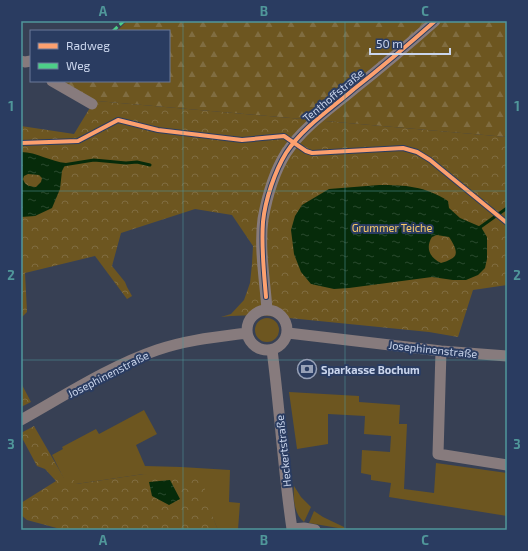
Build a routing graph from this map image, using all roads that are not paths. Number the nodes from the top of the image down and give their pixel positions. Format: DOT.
graph roads {
  1 [pos="435,21"];
  2 [pos="54,82"];
  3 [pos="92,104"];
  4 [pos="267,310"];
  5 [pos="247,334"];
  6 [pos="288,334"];
  7 [pos="272,350"];
  8 [pos="441,351"];
  9 [pos="507,356"];
  10 [pos="21,420"];
  11 [pos="507,465"];
  12 [pos="292,529"];
  13 [pos="315,530"];
  1 -- 4 [label="street, Tenthoffstraße"];
  2 -- 3 [label="street"];
  4 -- 5 [label="street"];
  4 -- 6 [label="street"];
  5 -- 7 [label="street"];
  5 -- 10 [label="street, Josephinenstraße"];
  6 -- 7 [label="street"];
  6 -- 8 [label="street, Josephinenstraße"];
  7 -- 12 [label="street, Heckertstraße"];
  8 -- 9 [label="street, Josephinenstraße"];
  8 -- 11 [label="street"];
  12 -- 13 [label="street, Heckertstraße"];
}
